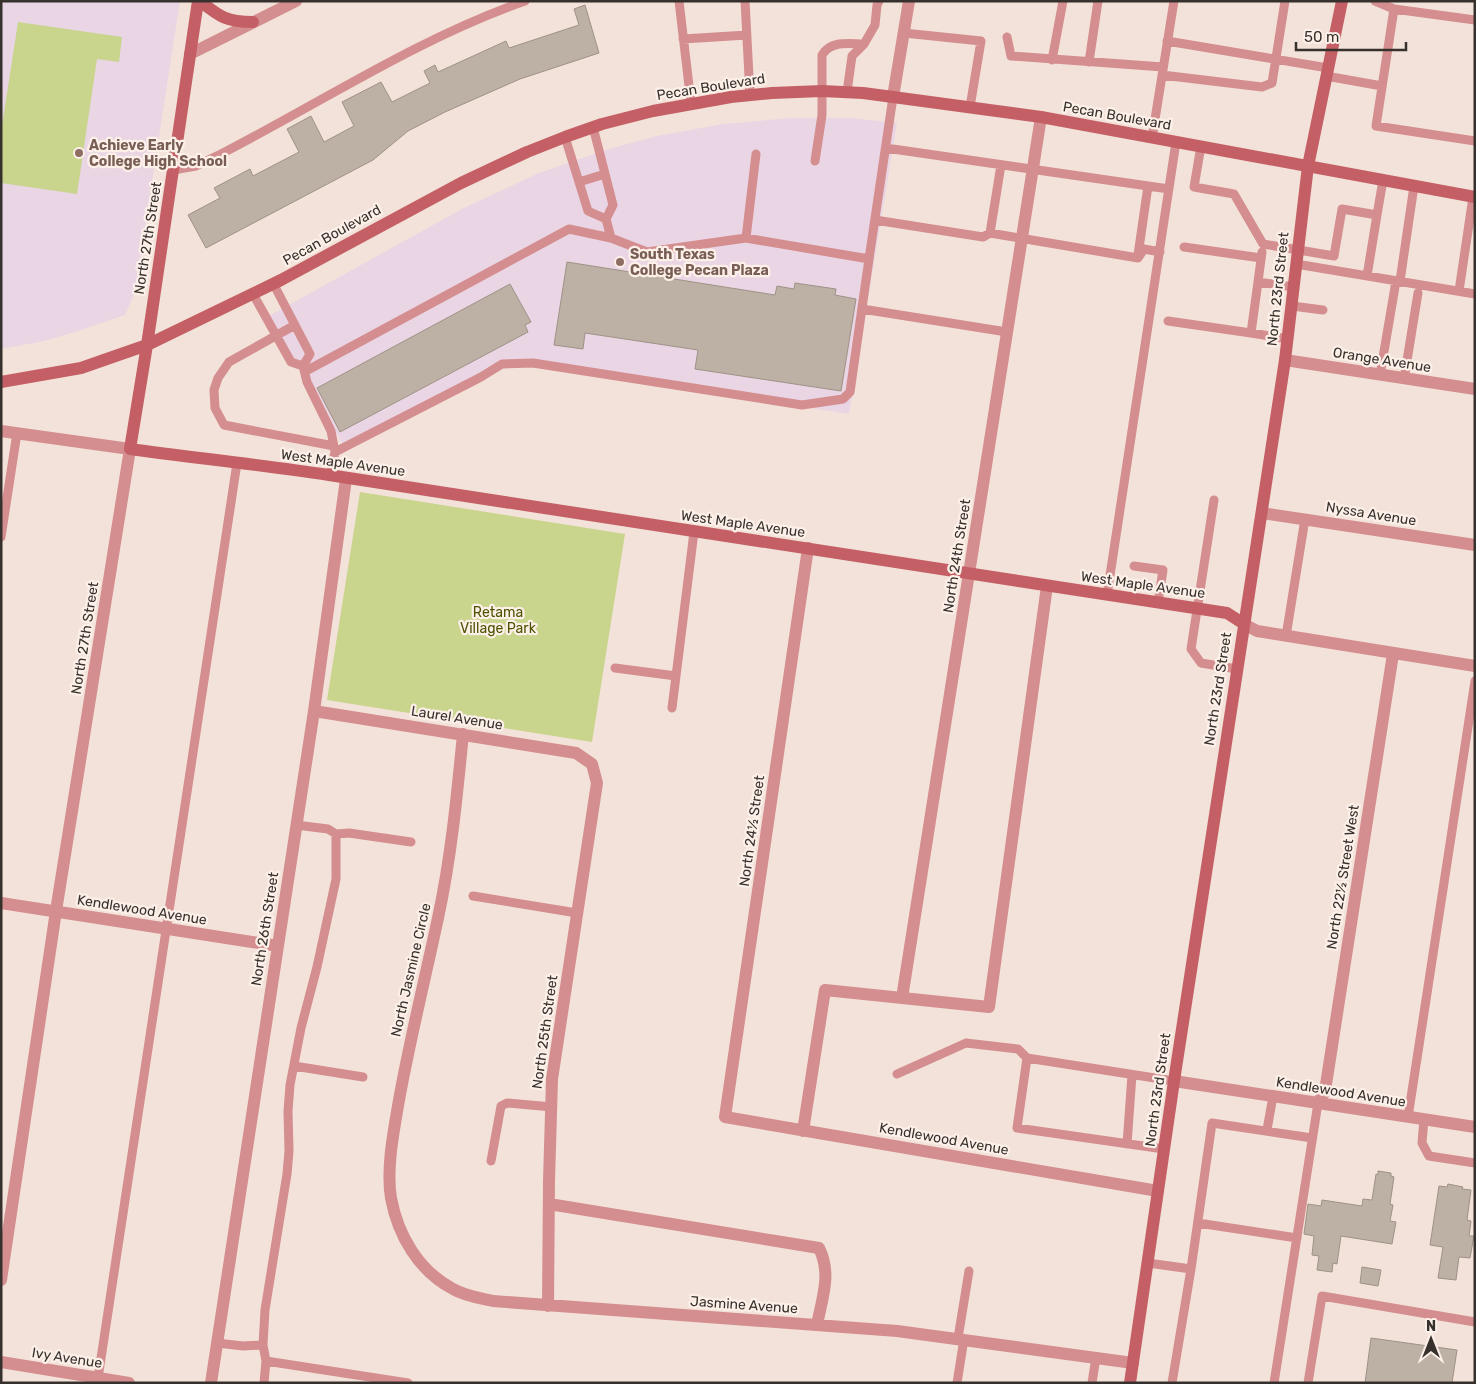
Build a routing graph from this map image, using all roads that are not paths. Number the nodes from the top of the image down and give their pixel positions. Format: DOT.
graph roads {
  1 [pos="199,1"];
  2 [pos="296,1"];
  3 [pos="524,1"];
  4 [pos="679,1"];
  5 [pos="745,1"];
  6 [pos="878,1"];
  7 [pos="909,1"];
  8 [pos="1063,1"];
  9 [pos="1098,1"];
  10 [pos="1174,1"];
  11 [pos="1280,1"];
  12 [pos="1286,1"];
  13 [pos="1342,1"];
  14 [pos="1375,1"];
  15 [pos="1394,9"];
  16 [pos="1475,20"];
  17 [pos="254,22"];
  18 [pos="904,33"];
  19 [pos="747,35"];
  20 [pos="1007,37"];
  21 [pos="683,38"];
  22 [pos="1167,41"];
  23 [pos="864,44"];
  24 [pos="190,54"];
  25 [pos="1276,58"];
  26 [pos="1052,60"];
  27 [pos="1089,62"];
  28 [pos="1163,71"];
  29 [pos="1327,72"];
  30 [pos="1382,86"];
  31 [pos="822,91"];
  32 [pos="847,92"];
  33 [pos="750,95"];
  34 [pos="893,96"];
  35 [pos="691,103"];
  36 [pos="970,107"];
  37 [pos="1041,117"];
  38 [pos="593,127"];
  39 [pos="565,137"];
  40 [pos="1152,138"];
  41 [pos="1475,141"];
  42 [pos="1176,142"];
  43 [pos="1201,146"];
  44 [pos="886,148"];
  45 [pos="756,154"];
  46 [pos="815,161"];
  47 [pos="1001,165"];
  48 [pos="1308,166"];
  49 [pos="1033,169"];
  50 [pos="173,170"];
  51 [pos="605,174"];
  52 [pos="1383,180"];
  53 [pos="579,182"];
  54 [pos="1148,186"];
  55 [pos="1414,186"];
  56 [pos="1169,190"];
  57 [pos="1474,197"];
  58 [pos="1376,215"];
  59 [pos="606,219"];
  60 [pos="875,220"];
  61 [pos="990,233"];
  62 [pos="611,238"];
  63 [pos="746,238"];
  64 [pos="1022,238"];
  65 [pos="1263,244"];
  66 [pos="1184,247"];
  67 [pos="1297,250"];
  68 [pos="1160,252"];
  69 [pos="1334,256"];
  70 [pos="1138,258"];
  71 [pos="1261,258"];
  72 [pos="869,259"];
  73 [pos="1296,264"];
  74 [pos="1332,270"];
  75 [pos="1367,276"];
  76 [pos="1398,281"];
  77 [pos="1258,282"];
  78 [pos="273,283"];
  79 [pos="1294,287"];
  80 [pos="1460,291"];
  81 [pos="1418,293"];
  82 [pos="253,294"];
  83 [pos="1475,294"];
  84 [pos="1292,306"];
  85 [pos="862,308"];
  86 [pos="1323,310"];
  87 [pos="1168,321"];
  88 [pos="294,325"];
  89 [pos="1007,332"];
  90 [pos="1251,333"];
  91 [pos="276,336"];
  92 [pos="1288,339"];
  93 [pos="147,345"];
  94 [pos="1285,360"];
  95 [pos="305,369"];
  96 [pos="1380,375"];
  97 [pos="1404,378"];
  98 [pos="1,382"];
  99 [pos="1475,389"];
  100 [pos="1,431"];
  101 [pos="17,433"];
  102 [pos="130,449"];
  103 [pos="335,449"];
  104 [pos="237,463"];
  105 [pos="330,476"];
  106 [pos="346,479"];
  107 [pos="1214,500"];
  108 [pos="1262,513"];
  109 [pos="1305,519"];
  110 [pos="694,532"];
  111 [pos="1,537"];
  112 [pos="1475,545"];
  113 [pos="808,548"];
  114 [pos="1134,566"];
  115 [pos="969,575"];
  116 [pos="1047,586"];
  117 [pos="1107,595"];
  118 [pos="1158,602"];
  119 [pos="1196,608"];
  120 [pos="1244,624"];
  121 [pos="1286,636"];
  122 [pos="1393,654"];
  123 [pos="1475,666"];
  124 [pos="615,668"];
  125 [pos="1237,669"];
  126 [pos="676,676"];
  127 [pos="1475,682"];
  128 [pos="672,708"];
  129 [pos="314,711"];
  130 [pos="464,734"];
  131 [pos="592,764"];
  132 [pos="296,825"];
  133 [pos="336,834"];
  134 [pos="411,842"];
  135 [pos="473,896"];
  136 [pos="1,903"];
  137 [pos="56,911"];
  138 [pos="577,913"];
  139 [pos="166,928"];
  140 [pos="278,946"];
  141 [pos="902,998"];
  142 [pos="1027,1058"];
  143 [pos="294,1066"];
  144 [pos="897,1074"];
  145 [pos="1132,1075"];
  146 [pos="363,1078"];
  147 [pos="1174,1081"];
  148 [pos="1273,1096"];
  149 [pos="1318,1103"];
  150 [pos="552,1107"];
  151 [pos="725,1117"];
  152 [pos="1408,1117"];
  153 [pos="1424,1119"];
  154 [pos="1475,1127"];
  155 [pos="803,1130"];
  156 [pos="1267,1130"];
  157 [pos="1312,1138"];
  158 [pos="1128,1144"];
  159 [pos="1164,1149"];
  160 [pos="491,1161"];
  161 [pos="1475,1163"];
  162 [pos="1158,1191"];
  163 [pos="549,1204"];
  164 [pos="395,1212"];
  165 [pos="1198,1224"];
  166 [pos="1297,1238"];
  167 [pos="1148,1263"];
  168 [pos="1192,1269"];
  169 [pos="969,1271"];
  170 [pos="1,1280"];
  171 [pos="548,1306"];
  172 [pos="1475,1322"];
  173 [pos="817,1325"];
  174 [pos="961,1339"];
  175 [pos="217,1343"];
  176 [pos="263,1345"];
  177 [pos="1096,1357"];
  178 [pos="266,1361"];
  179 [pos="1,1362"];
  180 [pos="1133,1363"];
  181 [pos="98,1378"];
  182 [pos="129,1383"];
  183 [pos="211,1383"];
  184 [pos="264,1383"];
  185 [pos="408,1383"];
  186 [pos="957,1383"];
  187 [pos="1092,1383"];
  188 [pos="1130,1383"];
  189 [pos="1172,1383"];
  190 [pos="1274,1383"];
  191 [pos="1308,1383"];
  1 -- 17 [label="main road"];
  1 -- 24 [label="main road, North 27th Street"];
  2 -- 17 [label="street"];
  3 -- 50 [label="lane"];
  4 -- 21 [label="lane"];
  5 -- 19 [label="lane"];
  6 -- 23 [label="lane"];
  7 -- 18 [label="street"];
  8 -- 26 [label="lane"];
  9 -- 27 [label="lane"];
  10 -- 22 [label="lane"];
  11 -- 25 [label="lane"];
  12 -- 25 [label="lane"];
  13 -- 29 [label="main road, North 23rd Street"];
  14 -- 15 [label="lane"];
  15 -- 16 [label="lane"];
  15 -- 30 [label="lane"];
  17 -- 24 [label="street"];
  18 -- 34 [label="street"];
  18 -- 36 [label="lane"];
  19 -- 21 [label="lane"];
  19 -- 33 [label="lane"];
  20 -- 26 [label="lane"];
  21 -- 35 [label="lane"];
  22 -- 25 [label="lane"];
  22 -- 28 [label="lane"];
  23 -- 31 [label="lane"];
  23 -- 32 [label="lane"];
  24 -- 50 [label="main road, North 27th Street"];
  25 -- 28 [label="lane"];
  25 -- 29 [label="lane"];
  26 -- 27 [label="lane"];
  27 -- 28 [label="lane"];
  28 -- 40 [label="lane"];
  29 -- 30 [label="lane"];
  29 -- 48 [label="main road, North 23rd Street"];
  30 -- 41 [label="lane"];
  31 -- 32 [label="main road, Pecan Boulevard"];
  31 -- 33 [label="main road, Pecan Boulevard"];
  31 -- 46 [label="lane"];
  32 -- 34 [label="main road, Pecan Boulevard"];
  33 -- 35 [label="main road, Pecan Boulevard"];
  34 -- 36 [label="main road, Pecan Boulevard"];
  34 -- 44 [label="lane"];
  35 -- 38 [label="main road, Pecan Boulevard"];
  36 -- 37 [label="main road, Pecan Boulevard"];
  37 -- 40 [label="main road, Pecan Boulevard"];
  37 -- 49 [label="street, North 24th Street"];
  38 -- 39 [label="main road, Pecan Boulevard"];
  38 -- 51 [label="lane"];
  39 -- 53 [label="lane"];
  39 -- 78 [label="main road, Pecan Boulevard"];
  40 -- 42 [label="main road, Pecan Boulevard"];
  42 -- 43 [label="main road, Pecan Boulevard"];
  42 -- 56 [label="lane"];
  43 -- 48 [label="main road, Pecan Boulevard"];
  43 -- 65 [label="lane"];
  44 -- 47 [label="lane"];
  44 -- 60 [label="lane"];
  45 -- 63 [label="lane"];
  47 -- 49 [label="lane"];
  47 -- 61 [label="lane"];
  48 -- 52 [label="main road, Pecan Boulevard"];
  48 -- 67 [label="main road, North 23rd Street"];
  49 -- 54 [label="lane"];
  49 -- 64 [label="street, North 24th Street"];
  50 -- 93 [label="main road, North 27th Street"];
  51 -- 53 [label="lane"];
  51 -- 59 [label="lane"];
  52 -- 55 [label="main road, Pecan Boulevard"];
  52 -- 58 [label="lane"];
  53 -- 59 [label="lane"];
  54 -- 56 [label="lane"];
  54 -- 70 [label="lane"];
  55 -- 57 [label="main road, Pecan Boulevard"];
  55 -- 76 [label="lane"];
  56 -- 68 [label="lane"];
  57 -- 80 [label="lane"];
  58 -- 69 [label="lane"];
  58 -- 75 [label="lane"];
  59 -- 62 [label="lane"];
  60 -- 61 [label="lane"];
  60 -- 72 [label="lane"];
  61 -- 64 [label="lane"];
  62 -- 63 [label="lane"];
  62 -- 95 [label="lane"];
  63 -- 72 [label="lane"];
  64 -- 70 [label="lane"];
  64 -- 89 [label="street, North 24th Street"];
  65 -- 67 [label="lane"];
  65 -- 71 [label="lane"];
  66 -- 71 [label="lane"];
  67 -- 69 [label="lane"];
  67 -- 73 [label="main road, North 23rd Street"];
  68 -- 70 [label="lane"];
  68 -- 117 [label="lane"];
  69 -- 74 [label="lane"];
  71 -- 77 [label="lane"];
  72 -- 85 [label="lane"];
  73 -- 74 [label="lane"];
  73 -- 79 [label="main road, North 23rd Street"];
  74 -- 75 [label="lane"];
  75 -- 76 [label="lane"];
  76 -- 80 [label="lane"];
  76 -- 96 [label="lane"];
  77 -- 79 [label="lane"];
  77 -- 90 [label="lane"];
  78 -- 82 [label="main road, Pecan Boulevard"];
  78 -- 88 [label="lane"];
  79 -- 84 [label="main road, North 23rd Street"];
  80 -- 83 [label="lane"];
  81 -- 97 [label="lane"];
  82 -- 91 [label="lane"];
  82 -- 93 [label="main road, Pecan Boulevard"];
  84 -- 86 [label="lane"];
  84 -- 92 [label="main road, North 23rd Street"];
  85 -- 89 [label="lane"];
  85 -- 103 [label="lane"];
  87 -- 90 [label="lane"];
  88 -- 91 [label="lane"];
  88 -- 95 [label="lane"];
  89 -- 115 [label="street, North 24th Street"];
  90 -- 92 [label="lane"];
  91 -- 95 [label="lane"];
  91 -- 103 [label="lane"];
  92 -- 94 [label="main road, North 23rd Street"];
  93 -- 98 [label="main road, Pecan Boulevard"];
  93 -- 102 [label="main road, North 27th Street"];
  94 -- 96 [label="street, Orange Avenue"];
  94 -- 108 [label="main road, North 23rd Street"];
  95 -- 103 [label="lane"];
  96 -- 97 [label="street, Orange Avenue"];
  97 -- 99 [label="street, Orange Avenue"];
  100 -- 101 [label="street, West Maple Avenue"];
  101 -- 102 [label="street, West Maple Avenue"];
  101 -- 111 [label="lane"];
  102 -- 104 [label="main road, West Maple Avenue"];
  102 -- 137 [label="street, North 27th Street"];
  103 -- 105 [label="lane"];
  104 -- 105 [label="main road, West Maple Avenue"];
  104 -- 139 [label="lane"];
  105 -- 106 [label="main road, West Maple Avenue"];
  106 -- 110 [label="main road, West Maple Avenue"];
  106 -- 129 [label="street, North 26th Street"];
  107 -- 119 [label="lane"];
  108 -- 109 [label="street, Nyssa Avenue"];
  108 -- 120 [label="main road, North 23rd Street"];
  109 -- 112 [label="street, Nyssa Avenue"];
  109 -- 121 [label="lane"];
  110 -- 113 [label="main road, West Maple Avenue"];
  110 -- 126 [label="lane"];
  113 -- 115 [label="main road, West Maple Avenue"];
  113 -- 151 [label="street, North 24½ Street"];
  114 -- 118 [label="lane"];
  115 -- 116 [label="main road, West Maple Avenue"];
  115 -- 141 [label="street, North 24th Street"];
  116 -- 117 [label="main road, West Maple Avenue"];
  116 -- 141 [label="street"];
  117 -- 118 [label="main road, West Maple Avenue"];
  118 -- 119 [label="main road, West Maple Avenue"];
  119 -- 120 [label="main road, West Maple Avenue"];
  119 -- 125 [label="lane"];
  120 -- 121 [label="street, West Maple Avenue"];
  120 -- 125 [label="main road, North 23rd Street"];
  121 -- 122 [label="street, West Maple Avenue"];
  122 -- 123 [label="street, West Maple Avenue"];
  122 -- 149 [label="street, North 22½ Street West"];
  124 -- 126 [label="lane"];
  125 -- 147 [label="main road, North 23rd Street"];
  126 -- 128 [label="lane"];
  127 -- 152 [label="lane"];
  129 -- 130 [label="street, Laurel Avenue"];
  129 -- 132 [label="street, North 26th Street"];
  130 -- 131 [label="street, Laurel Avenue"];
  130 -- 164 [label="street, North Jasmine Circle"];
  131 -- 138 [label="street, North 25th Street"];
  132 -- 133 [label="lane"];
  132 -- 140 [label="street, North 26th Street"];
  133 -- 134 [label="lane"];
  133 -- 143 [label="lane"];
  135 -- 138 [label="lane"];
  136 -- 137 [label="street, Kendlewood Avenue"];
  137 -- 139 [label="street, Kendlewood Avenue"];
  137 -- 170 [label="street, North 27th Street"];
  138 -- 150 [label="street, North 25th Street"];
  139 -- 140 [label="street, Kendlewood Avenue"];
  139 -- 181 [label="lane"];
  140 -- 175 [label="street, North 26th Street"];
  141 -- 155 [label="street"];
  142 -- 144 [label="lane"];
  142 -- 145 [label="lane"];
  142 -- 158 [label="lane"];
  143 -- 146 [label="lane"];
  143 -- 176 [label="lane"];
  145 -- 147 [label="lane"];
  145 -- 158 [label="lane"];
  147 -- 148 [label="street, Kendlewood Avenue"];
  147 -- 159 [label="main road, North 23rd Street"];
  148 -- 149 [label="street, Kendlewood Avenue"];
  148 -- 156 [label="lane"];
  149 -- 152 [label="street, Kendlewood Avenue"];
  149 -- 157 [label="lane"];
  150 -- 160 [label="lane"];
  150 -- 163 [label="street, North 25th Street"];
  151 -- 155 [label="street, Kendlewood Avenue"];
  152 -- 153 [label="street, Kendlewood Avenue"];
  153 -- 154 [label="street, Kendlewood Avenue"];
  153 -- 161 [label="lane"];
  155 -- 162 [label="street, Kendlewood Avenue"];
  156 -- 157 [label="lane"];
  156 -- 165 [label="lane"];
  157 -- 166 [label="lane"];
  158 -- 159 [label="lane"];
  159 -- 162 [label="main road, North 23rd Street"];
  162 -- 167 [label="main road, North 23rd Street"];
  163 -- 171 [label="street, North 25th Street"];
  163 -- 173 [label="street"];
  164 -- 171 [label="street, Jasmine Avenue"];
  165 -- 166 [label="lane"];
  165 -- 168 [label="lane"];
  166 -- 190 [label="lane"];
  167 -- 168 [label="lane"];
  167 -- 180 [label="main road, North 23rd Street"];
  168 -- 189 [label="lane"];
  169 -- 174 [label="lane"];
  171 -- 173 [label="street, Jasmine Avenue"];
  172 -- 191 [label="lane"];
  173 -- 174 [label="street, Jasmine Avenue"];
  174 -- 177 [label="street, Jasmine Avenue"];
  174 -- 186 [label="lane"];
  175 -- 176 [label="lane"];
  175 -- 183 [label="street, North 26th Street"];
  176 -- 178 [label="lane"];
  177 -- 180 [label="street, Jasmine Avenue"];
  177 -- 187 [label="lane"];
  178 -- 184 [label="lane"];
  178 -- 185 [label="lane"];
  179 -- 181 [label="street, Ivy Avenue"];
  180 -- 188 [label="main road, North 23rd Street"];
  181 -- 182 [label="street, Ivy Avenue"];
}
